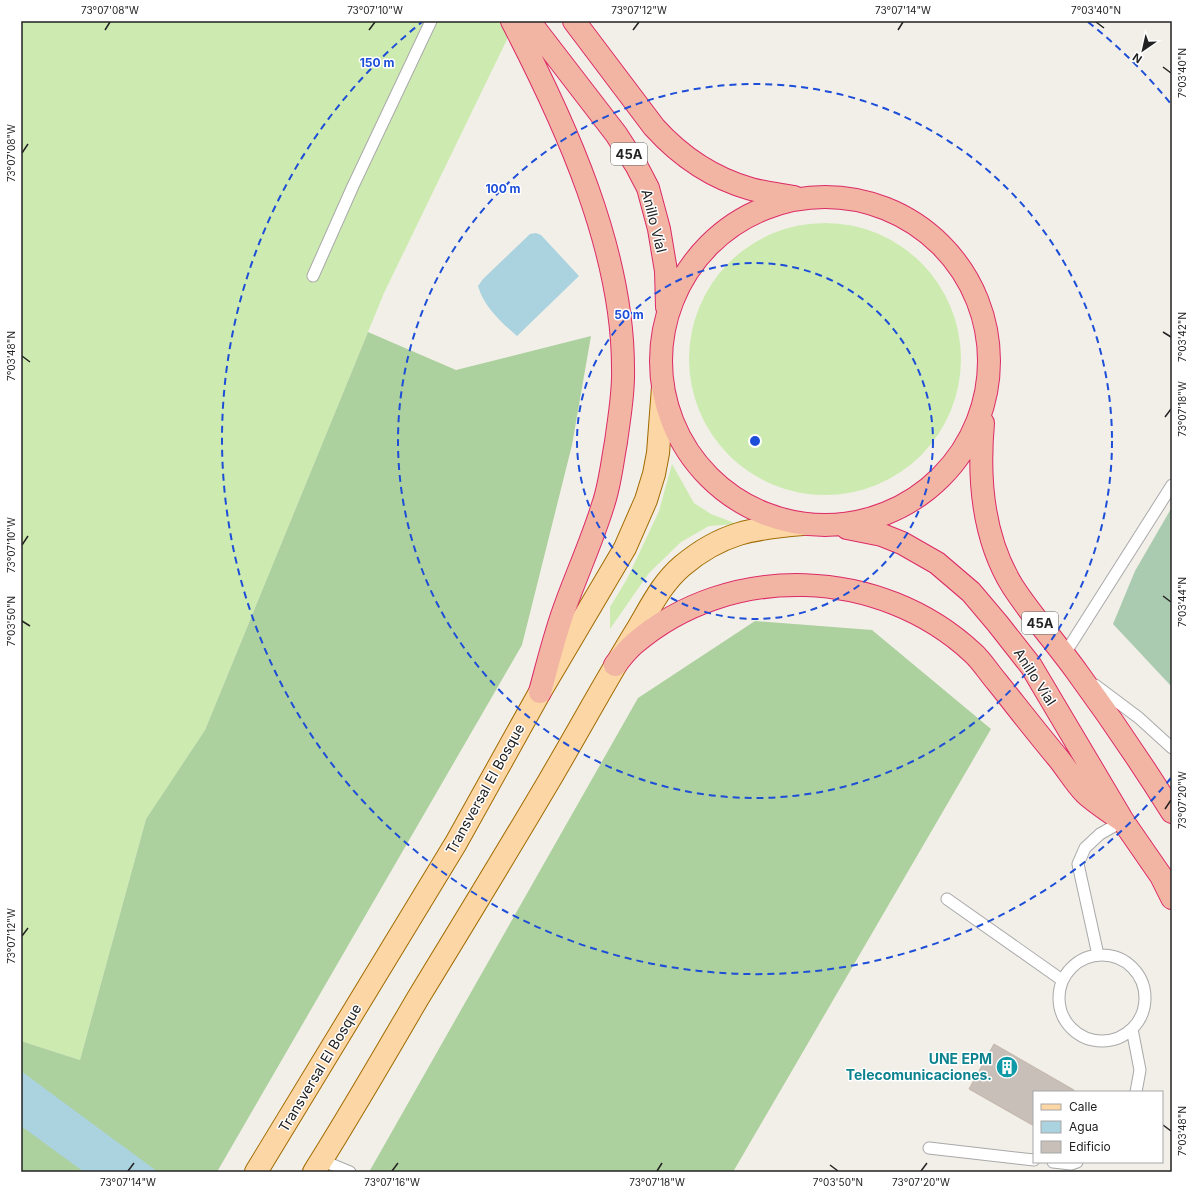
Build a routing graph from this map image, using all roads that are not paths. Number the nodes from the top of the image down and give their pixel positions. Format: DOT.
graph roads {
  1 [pos="431,21"];
  2 [pos="512,21"];
  3 [pos="529,21"];
  4 [pos="574,21"];
  5 [pos="801,198"];
  6 [pos="313,276"];
  7 [pos="667,314"];
  8 [pos="663,387"];
  9 [pos="984,408"];
  10 [pos="1172,484"];
  11 [pos="803,524"];
  12 [pos="835,526"];
  13 [pos="1070,663"];
  14 [pos="615,665"];
  15 [pos="540,692"];
  16 [pos="1172,748"];
  17 [pos="1172,812"];
  18 [pos="1123,821"];
  19 [pos="1172,898"];
  20 [pos="947,899"];
  21 [pos="1098,955"];
  22 [pos="1062,980"];
  23 [pos="1132,1029"];
  24 [pos="1136,1091"];
  25 [pos="929,1148"];
  26 [pos="1033,1160"];
  27 [pos="1062,1163"];
  28 [pos="1074,1163"];
  29 [pos="317,1166"];
  30 [pos="256,1172"];
  31 [pos="350,1172"];
  1 -- 6 [label="lane"];
  2 -- 15 [label="highway"];
  3 -- 7 [label="highway, Anillo Víal / 45A"];
  4 -- 5 [label="highway, 45A"];
  5 -- 7 [label="highway"];
  5 -- 9 [label="highway"];
  7 -- 8 [label="highway"];
  8 -- 11 [label="highway"];
  8 -- 15 [label="main road, Transversal El Bosque"];
  9 -- 12 [label="highway"];
  9 -- 13 [label="highway, 45A"];
  10 -- 13 [label="lane"];
  11 -- 12 [label="highway"];
  11 -- 14 [label="main road"];
  12 -- 18 [label="highway, Anillo Víal / 45A"];
  13 -- 16 [label="lane"];
  13 -- 17 [label="highway, 45A"];
  14 -- 18 [label="highway"];
  14 -- 29 [label="main road"];
  15 -- 30 [label="main road, Transversal El Bosque"];
  18 -- 19 [label="highway, Anillo Víal / 45A"];
  18 -- 21 [label="lane"];
  20 -- 22 [label="lane"];
  21 -- 22 [label="lane"];
  21 -- 23 [label="lane"];
  22 -- 23 [label="lane"];
  23 -- 24 [label="lane"];
  25 -- 26 [label="lane"];
  27 -- 28 [label="lane"];
  29 -- 31 [label="lane"];
}
